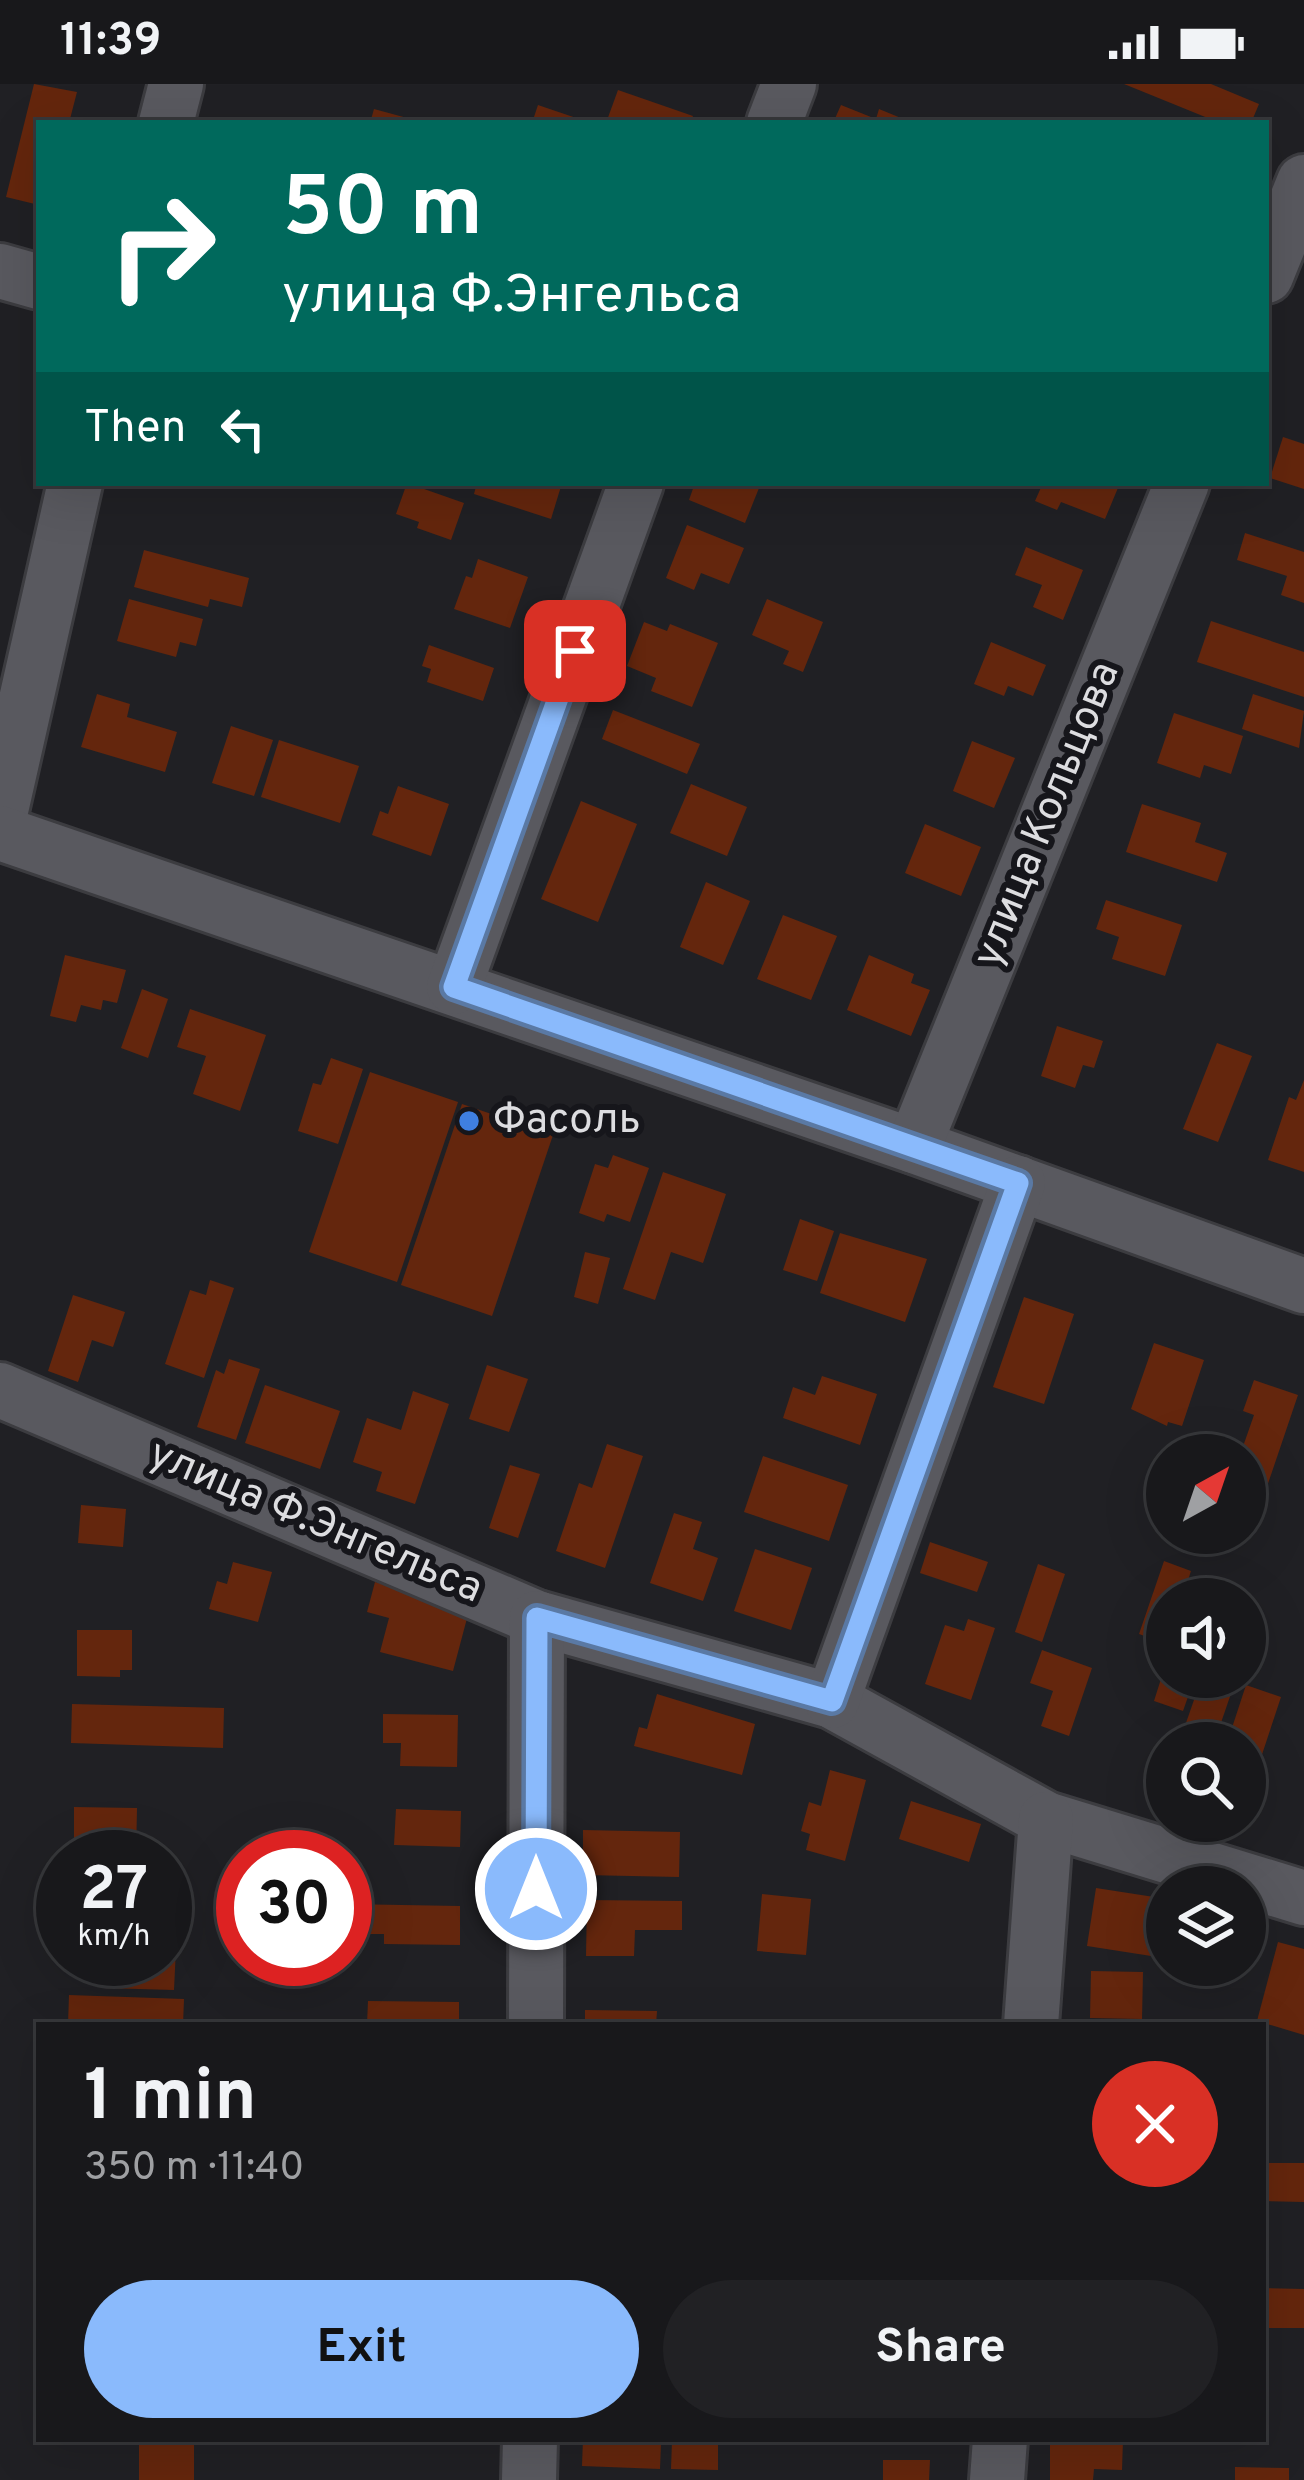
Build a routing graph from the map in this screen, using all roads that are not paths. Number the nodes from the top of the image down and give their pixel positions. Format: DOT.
graph roads {
  1 [pos="176,84"];
  2 [pos="789,84"];
  3 [pos="167,120"];
  4 [pos="775,120"];
  5 [pos="1304,182"];
  6 [pos="1269,269"];
  7 [pos="0,271"];
  8 [pos="36,281"];
  9 [pos="74,486"];
  10 [pos="635,486"];
  11 [pos="1181,486"];
  12 [pos="0,815"];
  13 [pos="0,833"];
  14 [pos="454,987"];
  15 [pos="914,1146"];
  16 [pos="1018,1183"];
  17 [pos="1304,1286"];
  18 [pos="0,1390"];
  19 [pos="537,1618"];
  20 [pos="832,1701"];
  21 [pos="1046,1819"];
  22 [pos="1304,1898"];
  23 [pos="536,2022"];
  24 [pos="1031,2022"];
  25 [pos="530,2442"];
  26 [pos="1000,2442"];
  27 [pos="530,2480"];
  28 [pos="997,2480"];
  1 -- 3 [label="street"];
  2 -- 4 [label="street"];
  5 -- 6 [label="street"];
  7 -- 8 [label="street"];
  9 -- 12 [label="street"];
  10 -- 14 [label="street"];
  11 -- 15 [label="street, улица Кольцова"];
  13 -- 14 [label="street"];
  14 -- 15 [label="street"];
  15 -- 16 [label="street"];
  16 -- 17 [label="street"];
  16 -- 20 [label="street"];
  18 -- 19 [label="street, улица Ф.Энгельса"];
  19 -- 20 [label="street, улица Ф.Энгельса"];
  19 -- 23 [label="street"];
  20 -- 21 [label="street, улица Ф.Энгельса"];
  21 -- 22 [label="street, улица Ф.Энгельса"];
  21 -- 24 [label="street"];
  25 -- 27 [label="street"];
  26 -- 28 [label="street"];
}
